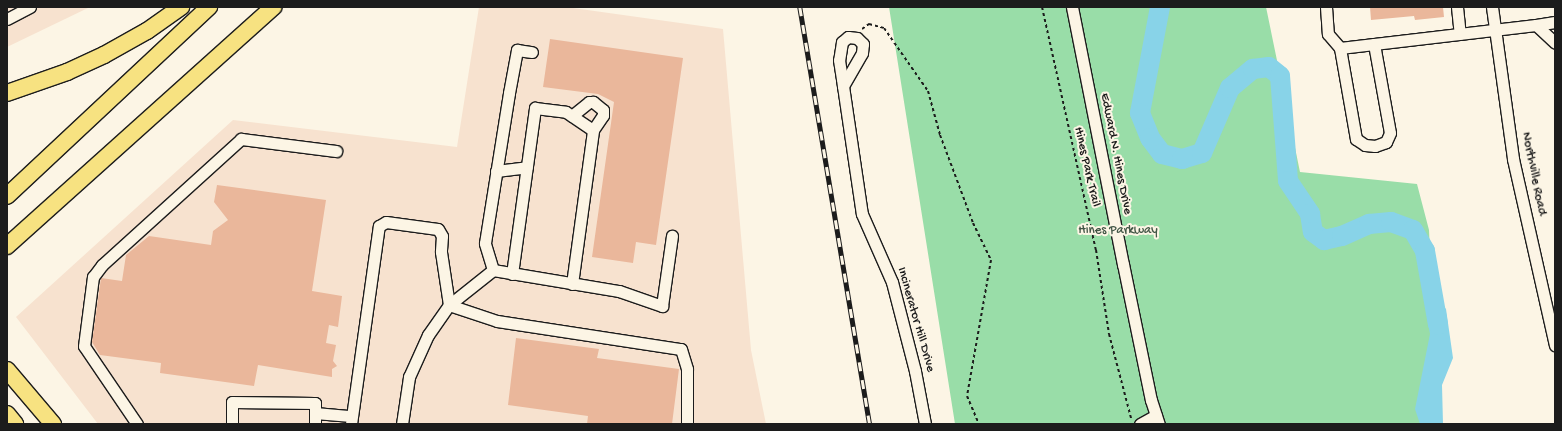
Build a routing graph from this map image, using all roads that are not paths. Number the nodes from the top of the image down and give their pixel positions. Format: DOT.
graph roads {
  1 [pos="30,7"];
  2 [pos="181,7"];
  3 [pos="209,7"];
  4 [pos="273,7"];
  5 [pos="1072,7"];
  6 [pos="1326,7"];
  7 [pos="1457,7"];
  8 [pos="1492,7"];
  9 [pos="7,19"];
  10 [pos="1555,22"];
  11 [pos="1536,25"];
  12 [pos="1494,30"];
  13 [pos="1460,34"];
  14 [pos="1555,43"];
  15 [pos="1374,44"];
  16 [pos="1340,48"];
  17 [pos="532,52"];
  18 [pos="843,86"];
  19 [pos="7,93"];
  20 [pos="572,116"];
  21 [pos="594,130"];
  22 [pos="336,151"];
  23 [pos="527,167"];
  24 [pos="496,171"];
  25 [pos="7,196"];
  26 [pos="672,236"];
  27 [pos="7,246"];
  28 [pos="493,270"];
  29 [pos="512,274"];
  30 [pos="572,284"];
  31 [pos="449,305"];
  32 [pos="1555,345"];
  33 [pos="7,370"];
  34 [pos="315,412"];
  35 [pos="7,414"];
  36 [pos="351,420"];
  37 [pos="1157,420"];
  38 [pos="15,424"];
  39 [pos="53,424"];
  40 [pos="137,424"];
  41 [pos="232,424"];
  42 [pos="315,424"];
  43 [pos="402,424"];
  44 [pos="687,424"];
  45 [pos="925,424"];
  46 [pos="1140,424"];
  1 -- 9 [label="street"];
  2 -- 19 [label="highway"];
  3 -- 25 [label="highway"];
  4 -- 27 [label="highway"];
  5 -- 37 [label="street, Edward N. Hines Drive"];
  6 -- 16 [label="street"];
  7 -- 13 [label="street"];
  8 -- 12 [label="street, Northville Road"];
  10 -- 11 [label="street"];
  11 -- 12 [label="street"];
  11 -- 14 [label="street"];
  12 -- 13 [label="street"];
  12 -- 32 [label="street, Northville Road"];
  13 -- 15 [label="street"];
  15 -- 16 [label="street"];
  15 -- 16 [label="street"];
  17 -- 24 [label="street"];
  18 -- 18 [label="street, Incinerator Hill Drive"];
  18 -- 45 [label="street, Incinerator Hill Drive"];
  20 -- 21 [label="street"];
  20 -- 21 [label="street"];
  20 -- 23 [label="street"];
  21 -- 30 [label="street"];
  22 -- 40 [label="street"];
  23 -- 24 [label="street"];
  23 -- 29 [label="street"];
  24 -- 28 [label="street"];
  26 -- 30 [label="street"];
  28 -- 29 [label="street"];
  28 -- 31 [label="street"];
  29 -- 30 [label="street"];
  31 -- 36 [label="street"];
  31 -- 43 [label="street"];
  31 -- 44 [label="street"];
  33 -- 39 [label="highway"];
  34 -- 36 [label="street"];
  34 -- 41 [label="street"];
  34 -- 42 [label="street"];
  35 -- 38 [label="highway"];
  37 -- 46 [label="street"];
}
